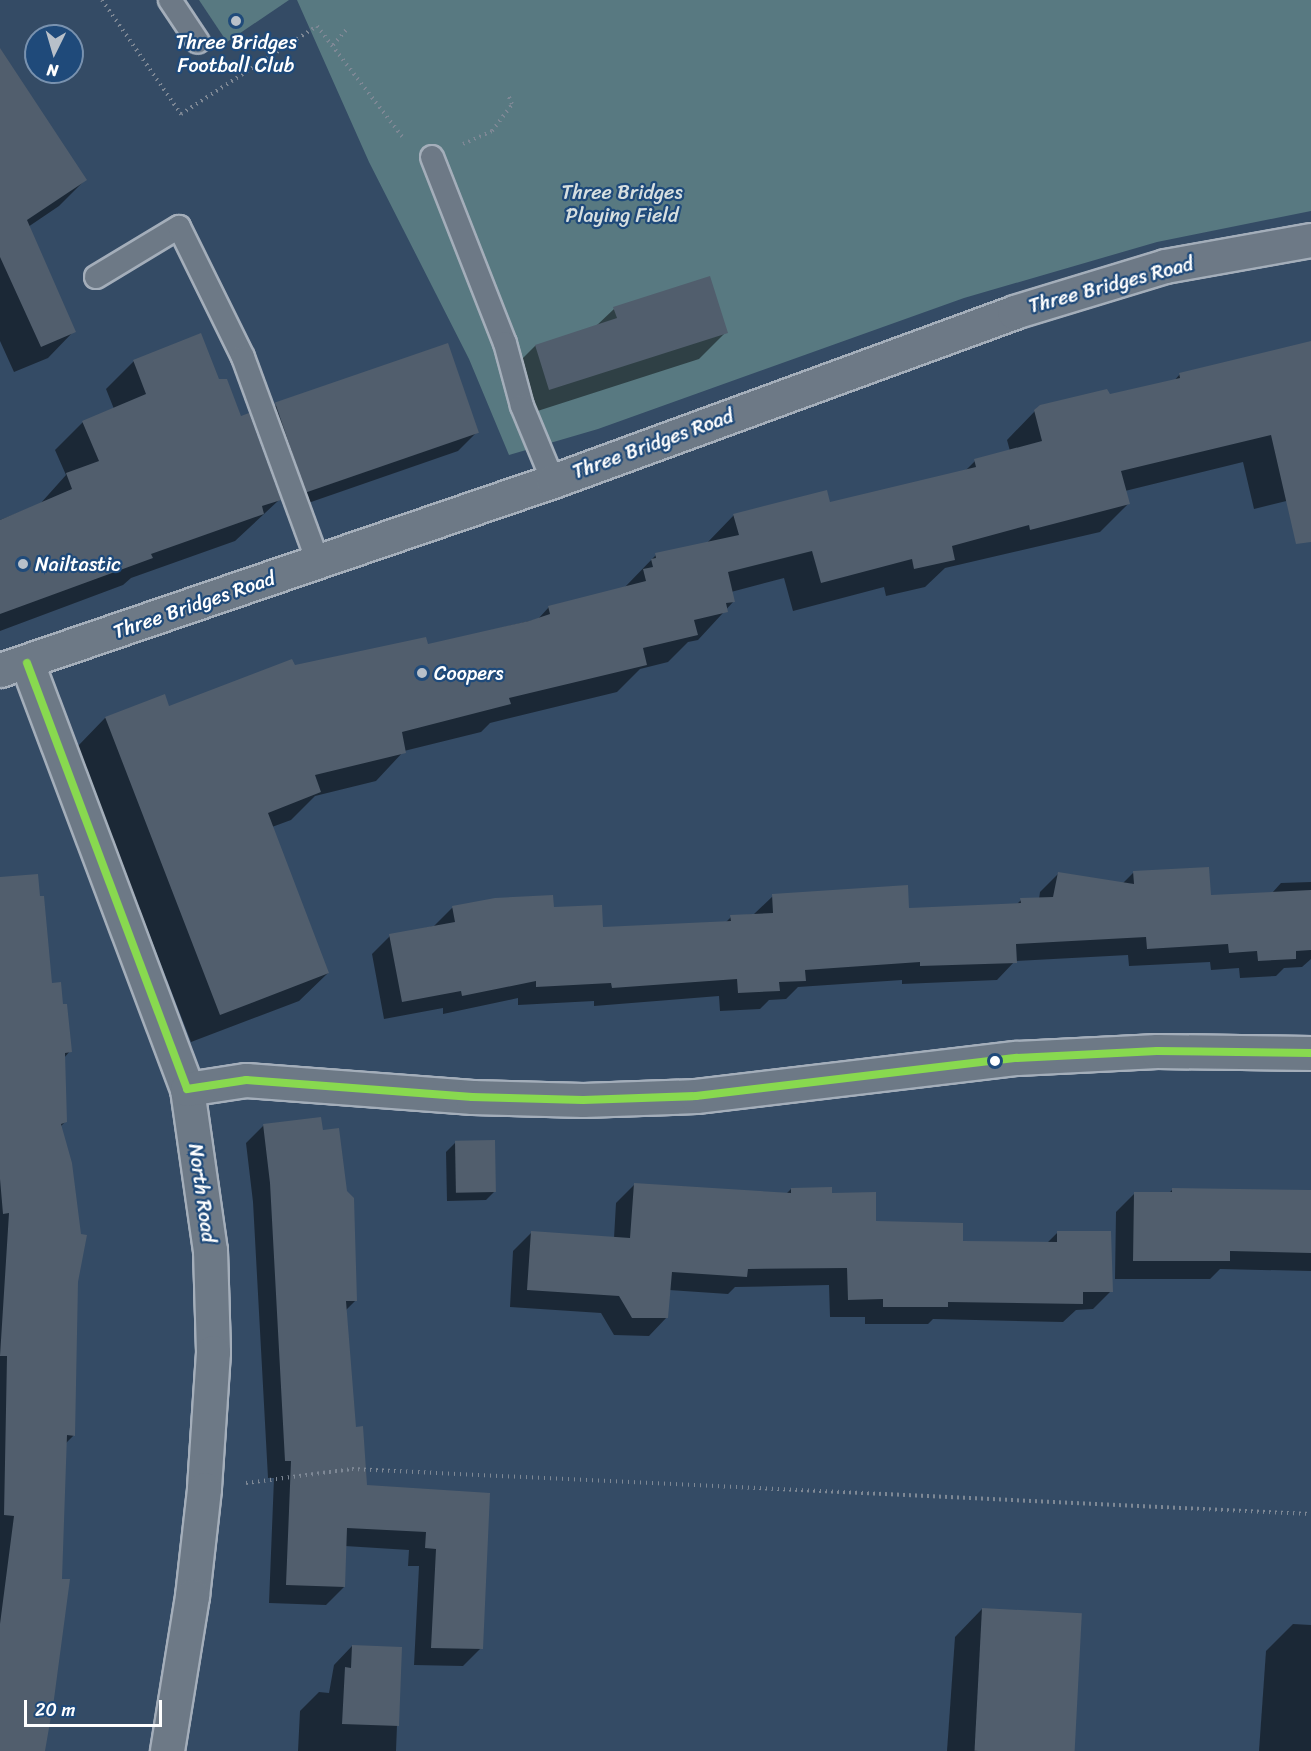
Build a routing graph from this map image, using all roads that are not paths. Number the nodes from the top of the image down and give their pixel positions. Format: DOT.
graph roads {
  1 [pos="170,0"];
  2 [pos="198,42"];
  3 [pos="432,157"];
  4 [pos="1311,240"];
  5 [pos="96,277"];
  6 [pos="553,481"];
  7 [pos="318,562"];
  8 [pos="13,666"];
  9 [pos="1311,1053"];
  10 [pos="187,1089"];
  11 [pos="167,1751"];
  1 -- 2 [label="lane"];
  3 -- 6 [label="lane"];
  4 -- 6 [label="street, Three Bridges Road"];
  5 -- 7 [label="lane"];
  6 -- 7 [label="street, Three Bridges Road"];
  7 -- 8 [label="street, Three Bridges Road"];
  8 -- 10 [label="street, North Road"];
  9 -- 10 [label="street"];
  10 -- 11 [label="street, North Road"];
}
